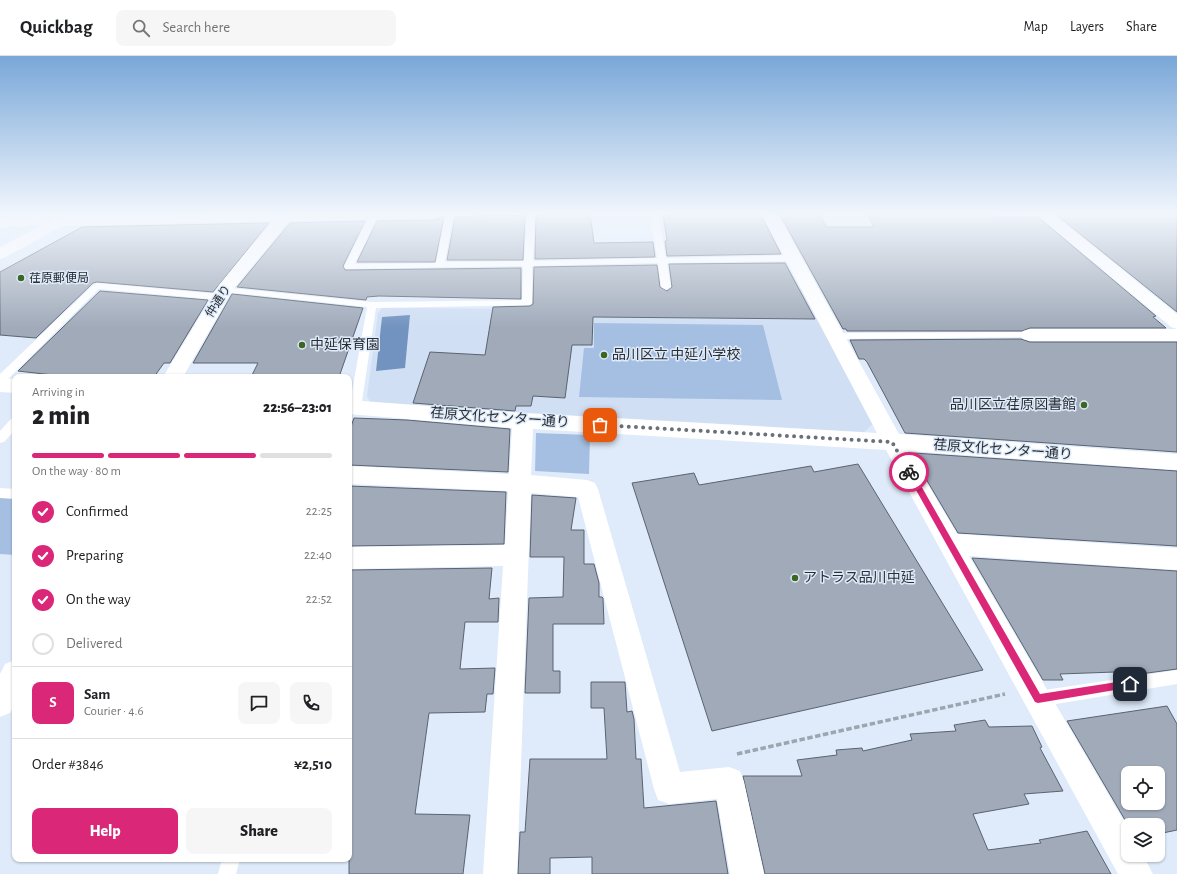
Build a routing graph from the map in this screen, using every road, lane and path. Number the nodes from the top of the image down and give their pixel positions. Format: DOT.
graph roads {
  1 [pos="256,251"];
  2 [pos="357,251"];
  3 [pos="443,251"];
  4 [pos="529,251"];
  5 [pos="660,251"];
  6 [pos="789,251"];
  7 [pos="1090,251"];
  8 [pos="793,258"];
  9 [pos="662,261"];
  10 [pos="528,264"];
  11 [pos="440,265"];
  12 [pos="666,287"];
  13 [pos="222,293"];
  14 [pos="372,305"];
  15 [pos="1158,307"];
  16 [pos="1177,308"];
  17 [pos="1177,323"];
  18 [pos="1030,335"];
  19 [pos="1177,335"];
  20 [pos="835,336"];
  21 [pos="175,374"];
  22 [pos="0,380"];
  23 [pos="0,385"];
  24 [pos="12,386"];
  25 [pos="352,407"];
  26 [pos="523,421"];
  27 [pos="12,425"];
  28 [pos="0,439"];
  29 [pos="892,442"];
  30 [pos="1177,462"];
  31 [pos="352,475"];
  32 [pos="520,483"];
  33 [pos="0,493"];
  34 [pos="12,494"];
  35 [pos="950,544"];
  36 [pos="516,555"];
  37 [pos="352,558"];
  38 [pos="1177,559"];
  39 [pos="1177,677"];
  40 [pos="12,680"];
  41 [pos="1034,693"];
  42 [pos="0,702"];
  43 [pos="732,756"];
  44 [pos="231,862"];
  45 [pos="227,874"];
  46 [pos="500,874"];
  47 [pos="746,874"];
  48 [pos="1136,874"];
  1 -- 13 [label="street, 仲通り"];
  2 -- 11 [label="lane"];
  3 -- 11 [label="lane"];
  4 -- 10 [label="lane"];
  5 -- 9 [label="lane"];
  6 -- 8 [label="street"];
  7 -- 15 [label="street"];
  8 -- 9 [label="lane"];
  8 -- 20 [label="street"];
  9 -- 10 [label="lane"];
  9 -- 12 [label="lane"];
  10 -- 11 [label="lane"];
  10 -- 14 [label="lane"];
  13 -- 14 [label="lane"];
  13 -- 21 [label="street, 仲通り"];
  13 -- 22 [label="lane"];
  14 -- 25 [label="lane"];
  15 -- 16 [label="street"];
  15 -- 17 [label="street"];
  18 -- 19 [label="street"];
  18 -- 20 [label="lane"];
  20 -- 29 [label="street"];
  23 -- 24 [label="street"];
  25 -- 26 [label="street, 荏原文化センター通り"];
  26 -- 29 [label="street, 荏原文化センター通り"];
  26 -- 32 [label="street"];
  27 -- 28 [label="lane"];
  29 -- 30 [label="street, 荏原文化センター通り"];
  29 -- 35 [label="street"];
  31 -- 32 [label="street"];
  32 -- 36 [label="street"];
  32 -- 47 [label="street"];
  33 -- 34 [label="lane"];
  35 -- 38 [label="street"];
  35 -- 41 [label="street"];
  36 -- 37 [label="street"];
  36 -- 46 [label="street"];
  39 -- 41 [label="lane"];
  40 -- 42 [label="street"];
  41 -- 43 [label="path"];
  41 -- 48 [label="street"];
  44 -- 45 [label="lane"];
}
